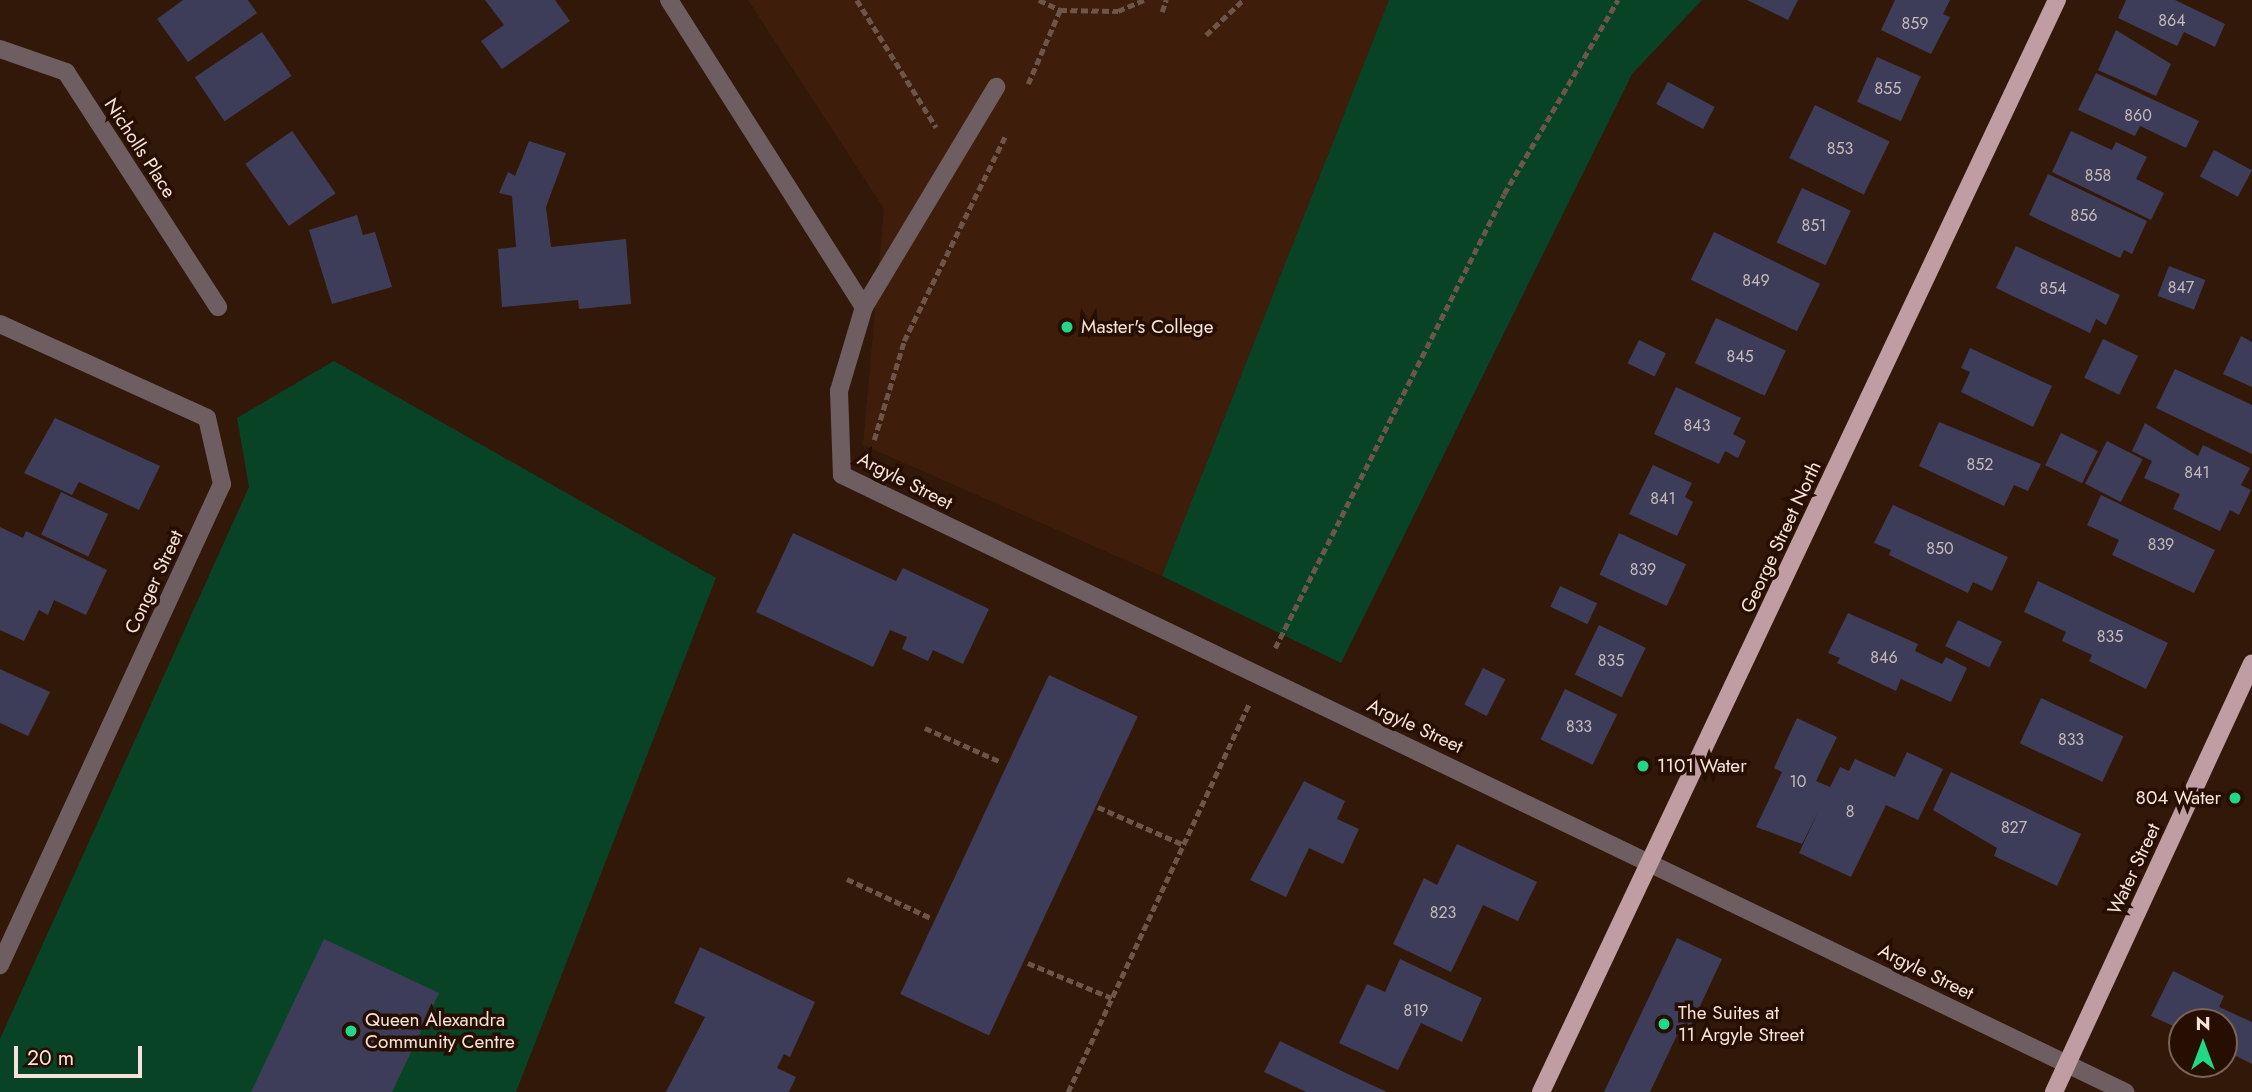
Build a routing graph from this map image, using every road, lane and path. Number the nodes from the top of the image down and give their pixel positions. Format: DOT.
graph roads {
  1 [pos="669,0"];
  2 [pos="857,0"];
  3 [pos="1039,0"];
  4 [pos="1144,0"];
  5 [pos="1166,0"];
  6 [pos="1235,0"];
  7 [pos="1618,0"];
  8 [pos="2057,0"];
  9 [pos="1242,1"];
  10 [pos="1060,10"];
  11 [pos="1162,12"];
  12 [pos="1206,35"];
  13 [pos="0,49"];
  14 [pos="996,87"];
  15 [pos="1023,96"];
  16 [pos="1007,133"];
  17 [pos="961,144"];
  18 [pos="218,307"];
  19 [pos="864,307"];
  20 [pos="0,324"];
  21 [pos="859,484"];
  22 [pos="2252,664"];
  23 [pos="1262,677"];
  24 [pos="925,728"];
  25 [pos="999,761"];
  26 [pos="1098,807"];
  27 [pos="1184,845"];
  28 [pos="1652,860"];
  29 [pos="847,879"];
  30 [pos="931,918"];
  31 [pos="1028,963"];
  32 [pos="0,965"];
  33 [pos="1112,998"];
  34 [pos="2067,1063"];
  35 [pos="1068,1092"];
  36 [pos="1541,1092"];
  37 [pos="2054,1092"];
  38 [pos="2125,1092"];
  1 -- 19 [label="street"];
  2 -- 17 [label="path"];
  3 -- 10 [label="path"];
  4 -- 10 [label="path"];
  5 -- 11 [label="path"];
  6 -- 9 [label="path"];
  7 -- 23 [label="path"];
  8 -- 28 [label="main road, George Street North"];
  9 -- 12 [label="path"];
  10 -- 15 [label="path"];
  13 -- 18 [label="street, Nicholls Place"];
  14 -- 17 [label="street, Argyle Street"];
  16 -- 21 [label="path"];
  17 -- 19 [label="street, Argyle Street"];
  19 -- 21 [label="street, Argyle Street"];
  20 -- 32 [label="street, Conger Street"];
  21 -- 23 [label="street, Argyle Street"];
  22 -- 34 [label="main road, Water Street"];
  23 -- 27 [label="path"];
  23 -- 28 [label="street, Argyle Street"];
  24 -- 25 [label="path"];
  26 -- 27 [label="path"];
  27 -- 33 [label="path"];
  28 -- 34 [label="street, Argyle Street"];
  28 -- 36 [label="main road, George Street North"];
  29 -- 30 [label="path"];
  31 -- 33 [label="path"];
  33 -- 35 [label="path"];
  34 -- 37 [label="main road, Water Street"];
  34 -- 38 [label="street, Argyle Street"];
}
